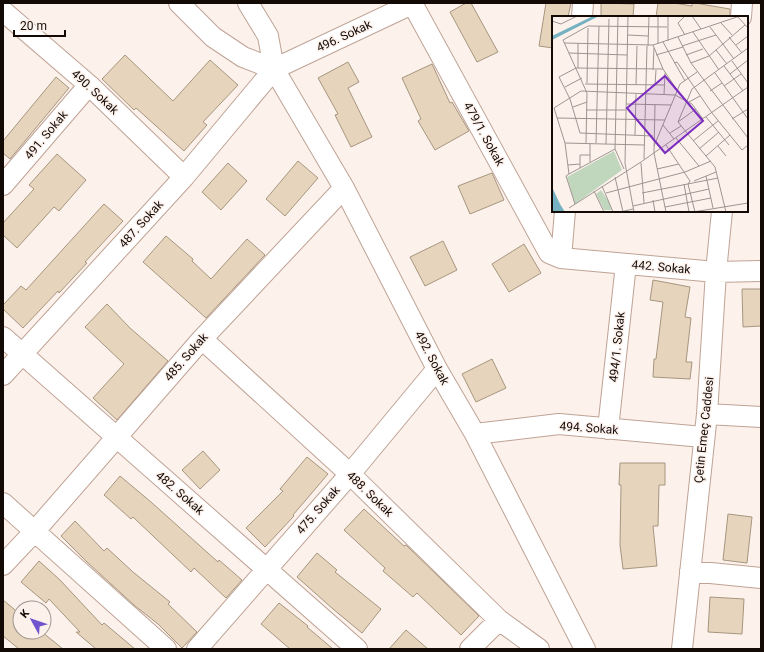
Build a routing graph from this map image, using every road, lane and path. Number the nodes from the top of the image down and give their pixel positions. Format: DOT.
graph roads {
  1 [pos="179,3"];
  2 [pos="248,3"];
  3 [pos="413,3"];
  4 [pos="583,3"];
  5 [pos="742,3"];
  6 [pos="3,11"];
  7 [pos="582,16"];
  8 [pos="741,16"];
  9 [pos="274,69"];
  10 [pos="88,85"];
  11 [pos="184,176"];
  12 [pos="5,178"];
  13 [pos="344,188"];
  14 [pos="565,212"];
  15 [pos="722,212"];
  16 [pos="561,258"];
  17 [pos="626,264"];
  18 [pos="761,271"];
  19 [pos="716,272"];
  20 [pos="3,337"];
  21 [pos="202,339"];
  22 [pos="23,354"];
  23 [pos="437,369"];
  24 [pos="3,375"];
  25 [pos="707,414"];
  26 [pos="761,417"];
  27 [pos="608,429"];
  28 [pos="475,434"];
  29 [pos="116,437"];
  30 [pos="704,437"];
  31 [pos="350,474"];
  32 [pos="3,503"];
  33 [pos="34,532"];
  34 [pos="3,565"];
  35 [pos="267,569"];
  36 [pos="690,571"];
  37 [pos="761,578"];
  38 [pos="499,620"];
  39 [pos="166,649"];
  40 [pos="197,649"];
  41 [pos="357,649"];
  42 [pos="470,649"];
  43 [pos="539,649"];
  44 [pos="585,649"];
  45 [pos="682,649"];
  1 -- 9 [label="street"];
  2 -- 9 [label="street"];
  3 -- 9 [label="street, 496. Sokak"];
  3 -- 16 [label="street, 479/1. Sokak"];
  4 -- 7 [label="street"];
  5 -- 8 [label="street"];
  6 -- 10 [label="street, 490. Sokak"];
  9 -- 11 [label="street, 487. Sokak"];
  9 -- 13 [label="street, 492. Sokak"];
  10 -- 11 [label="street, 490. Sokak"];
  10 -- 12 [label="street, 491. Sokak"];
  11 -- 22 [label="street, 487. Sokak"];
  13 -- 21 [label="street, 485. Sokak"];
  13 -- 23 [label="street, 492. Sokak"];
  14 -- 16 [label="street"];
  15 -- 19 [label="street, Çetin Emeç Caddesi"];
  16 -- 17 [label="street, 442. Sokak"];
  17 -- 19 [label="street, 442. Sokak"];
  17 -- 27 [label="street, 494/1. Sokak"];
  18 -- 19 [label="street, 442. Sokak"];
  19 -- 25 [label="street, Çetin Emeç Caddesi"];
  20 -- 22 [label="street, 482. Sokak"];
  21 -- 29 [label="street, 485. Sokak"];
  21 -- 31 [label="street, 488. Sokak"];
  22 -- 24 [label="street, 487. Sokak"];
  22 -- 29 [label="street, 482. Sokak"];
  23 -- 28 [label="street, 492. Sokak"];
  23 -- 31 [label="street, 475. Sokak"];
  25 -- 26 [label="street"];
  25 -- 30 [label="street, Çetin Emeç Caddesi"];
  27 -- 28 [label="street, 494. Sokak"];
  27 -- 30 [label="street, 494. Sokak"];
  28 -- 44 [label="street, 492. Sokak"];
  29 -- 33 [label="street, 485. Sokak"];
  29 -- 35 [label="street, 482. Sokak"];
  30 -- 36 [label="street, Çetin Emeç Caddesi"];
  31 -- 35 [label="street, 475. Sokak"];
  31 -- 38 [label="street, 488. Sokak"];
  32 -- 33 [label="street"];
  33 -- 34 [label="street, 485. Sokak"];
  33 -- 39 [label="street"];
  35 -- 40 [label="street, 475. Sokak"];
  35 -- 41 [label="street, 482. Sokak"];
  36 -- 37 [label="street"];
  36 -- 45 [label="street, Çetin Emeç Caddesi"];
  38 -- 42 [label="street"];
  38 -- 43 [label="street, 488. Sokak"];
}
